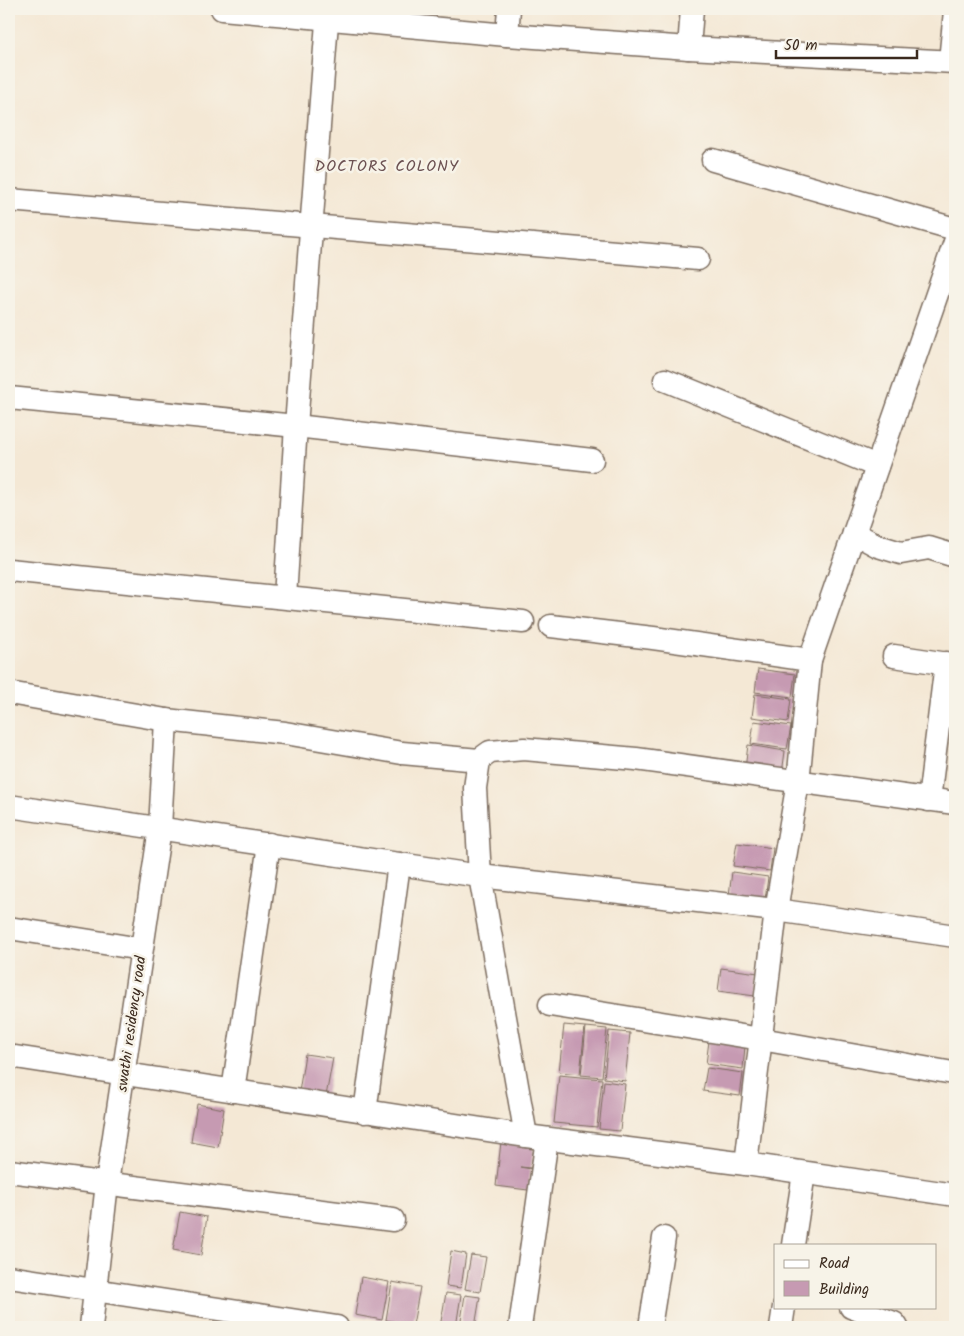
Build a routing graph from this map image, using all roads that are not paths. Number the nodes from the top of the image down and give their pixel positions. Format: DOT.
graph roads {
  1 [pos="222,9"];
  2 [pos="509,9"];
  3 [pos="692,9"];
  4 [pos="955,11"];
  5 [pos="327,13"];
  6 [pos="507,34"];
  7 [pos="688,48"];
  8 [pos="953,61"];
  9 [pos="713,160"];
  10 [pos="9,200"];
  11 [pos="312,225"];
  12 [pos="955,229"];
  13 [pos="955,242"];
  14 [pos="698,258"];
  15 [pos="665,380"];
  16 [pos="9,398"];
  17 [pos="296,426"];
  18 [pos="592,460"];
  19 [pos="877,466"];
  20 [pos="854,533"];
  21 [pos="955,556"];
  22 [pos="9,570"];
  23 [pos="285,597"];
  24 [pos="523,622"];
  25 [pos="551,626"];
  26 [pos="894,656"];
  27 [pos="810,660"];
  28 [pos="951,664"];
  29 [pos="9,693"];
  30 [pos="166,720"];
  31 [pos="480,760"];
  32 [pos="798,782"];
  33 [pos="929,800"];
  34 [pos="955,803"];
  35 [pos="9,806"];
  36 [pos="160,828"];
  37 [pos="269,844"];
  38 [pos="399,864"];
  39 [pos="480,876"];
  40 [pos="776,910"];
  41 [pos="9,928"];
  42 [pos="955,936"];
  43 [pos="142,949"];
  44 [pos="550,1005"];
  45 [pos="761,1039"];
  46 [pos="9,1056"];
  47 [pos="953,1073"];
  48 [pos="123,1074"];
  49 [pos="233,1091"];
  50 [pos="365,1112"];
  51 [pos="536,1138"];
  52 [pos="746,1164"];
  53 [pos="9,1171"];
  54 [pos="804,1173"];
  55 [pos="107,1184"];
  56 [pos="955,1195"];
  57 [pos="393,1220"];
  58 [pos="664,1238"];
  59 [pos="793,1244"];
  60 [pos="9,1277"];
  61 [pos="96,1289"];
  62 [pos="784,1308"];
  63 [pos="853,1308"];
  64 [pos="92,1327"];
  65 [pos="337,1327"];
  66 [pos="520,1327"];
  67 [pos="650,1327"];
  68 [pos="781,1327"];
  69 [pos="897,1327"];
  1 -- 5 [label="street"];
  2 -- 6 [label="street"];
  3 -- 7 [label="street"];
  4 -- 8 [label="street"];
  5 -- 6 [label="street"];
  5 -- 11 [label="street"];
  6 -- 7 [label="street"];
  7 -- 8 [label="street"];
  9 -- 12 [label="street"];
  10 -- 11 [label="street"];
  11 -- 14 [label="street"];
  11 -- 17 [label="street"];
  13 -- 19 [label="street"];
  15 -- 19 [label="street"];
  16 -- 17 [label="street"];
  17 -- 18 [label="street"];
  17 -- 23 [label="street"];
  19 -- 20 [label="street"];
  20 -- 21 [label="street"];
  20 -- 27 [label="street"];
  22 -- 23 [label="street"];
  23 -- 24 [label="street"];
  25 -- 27 [label="street"];
  26 -- 28 [label="street"];
  27 -- 32 [label="street"];
  28 -- 33 [label="street"];
  29 -- 30 [label="street"];
  30 -- 31 [label="street"];
  30 -- 36 [label="street, swathi residency road"];
  31 -- 32 [label="street"];
  31 -- 39 [label="street"];
  32 -- 33 [label="street"];
  32 -- 40 [label="street"];
  33 -- 34 [label="street"];
  35 -- 36 [label="street"];
  36 -- 37 [label="street"];
  36 -- 43 [label="street, swathi residency road"];
  37 -- 38 [label="street"];
  37 -- 49 [label="street"];
  38 -- 39 [label="street"];
  38 -- 50 [label="street"];
  39 -- 40 [label="street"];
  39 -- 51 [label="street"];
  40 -- 42 [label="street"];
  40 -- 45 [label="street"];
  41 -- 43 [label="street"];
  43 -- 48 [label="street, swathi residency road"];
  44 -- 45 [label="street"];
  45 -- 47 [label="street"];
  45 -- 52 [label="street"];
  46 -- 48 [label="street"];
  48 -- 49 [label="street"];
  48 -- 55 [label="street, swathi residency road"];
  49 -- 50 [label="street"];
  50 -- 51 [label="street"];
  51 -- 52 [label="street"];
  51 -- 66 [label="street"];
  52 -- 54 [label="street"];
  53 -- 55 [label="street"];
  54 -- 56 [label="street"];
  54 -- 59 [label="street"];
  55 -- 57 [label="street"];
  55 -- 61 [label="street, swathi residency road"];
  58 -- 67 [label="street"];
  60 -- 61 [label="street"];
  61 -- 64 [label="street, swathi residency road"];
  61 -- 65 [label="street"];
  62 -- 68 [label="street"];
  63 -- 69 [label="street"];
}
